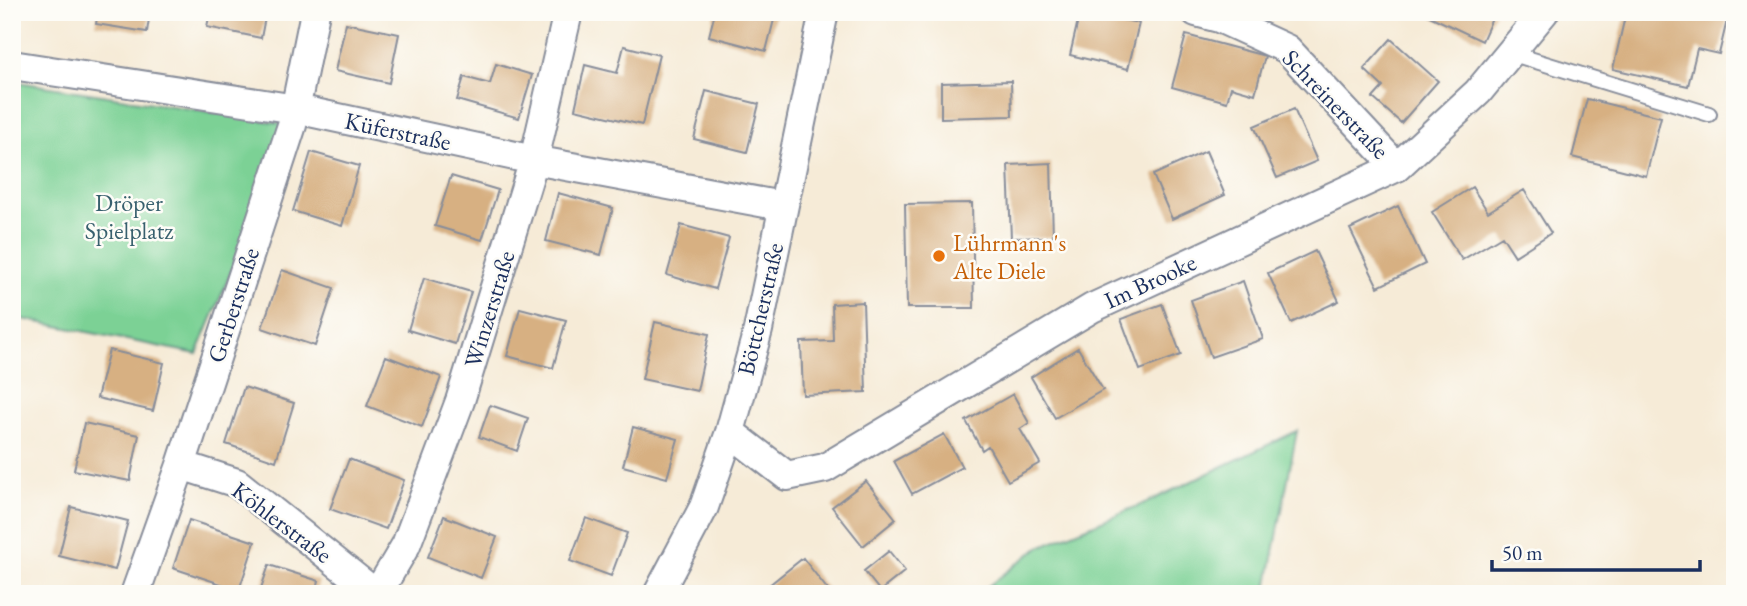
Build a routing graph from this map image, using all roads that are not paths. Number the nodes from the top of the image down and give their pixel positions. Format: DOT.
graph roads {
  1 [pos="315,12"];
  2 [pos="568,12"];
  3 [pos="824,12"];
  4 [pos="1196,12"];
  5 [pos="1544,12"];
  6 [pos="1510,53"];
  7 [pos="12,65"];
  8 [pos="296,109"];
  9 [pos="1709,114"];
  10 [pos="534,160"];
  11 [pos="1397,167"];
  12 [pos="782,205"];
  13 [pos="730,432"];
  14 [pos="181,465"];
  15 [pos="135,594"];
  16 [pos="376,594"];
  17 [pos="658,594"];
  1 -- 8 [label="street, Gerberstraße"];
  2 -- 10 [label="street, Winzerstraße"];
  3 -- 12 [label="street, Böttcherstraße"];
  4 -- 11 [label="street, Schreinerstraße"];
  5 -- 6 [label="street, Im Brooke"];
  6 -- 9 [label="lane"];
  6 -- 11 [label="street, Im Brooke"];
  7 -- 8 [label="street, Küferstraße"];
  8 -- 10 [label="street, Küferstraße"];
  8 -- 14 [label="street, Gerberstraße"];
  10 -- 12 [label="street, Küferstraße"];
  10 -- 16 [label="street, Winzerstraße"];
  11 -- 13 [label="street, Im Brooke"];
  12 -- 13 [label="street, Böttcherstraße"];
  13 -- 17 [label="street, Böttcherstraße"];
  14 -- 15 [label="street, Gerberstraße"];
  14 -- 16 [label="street, Köhlerstraße"];
}
